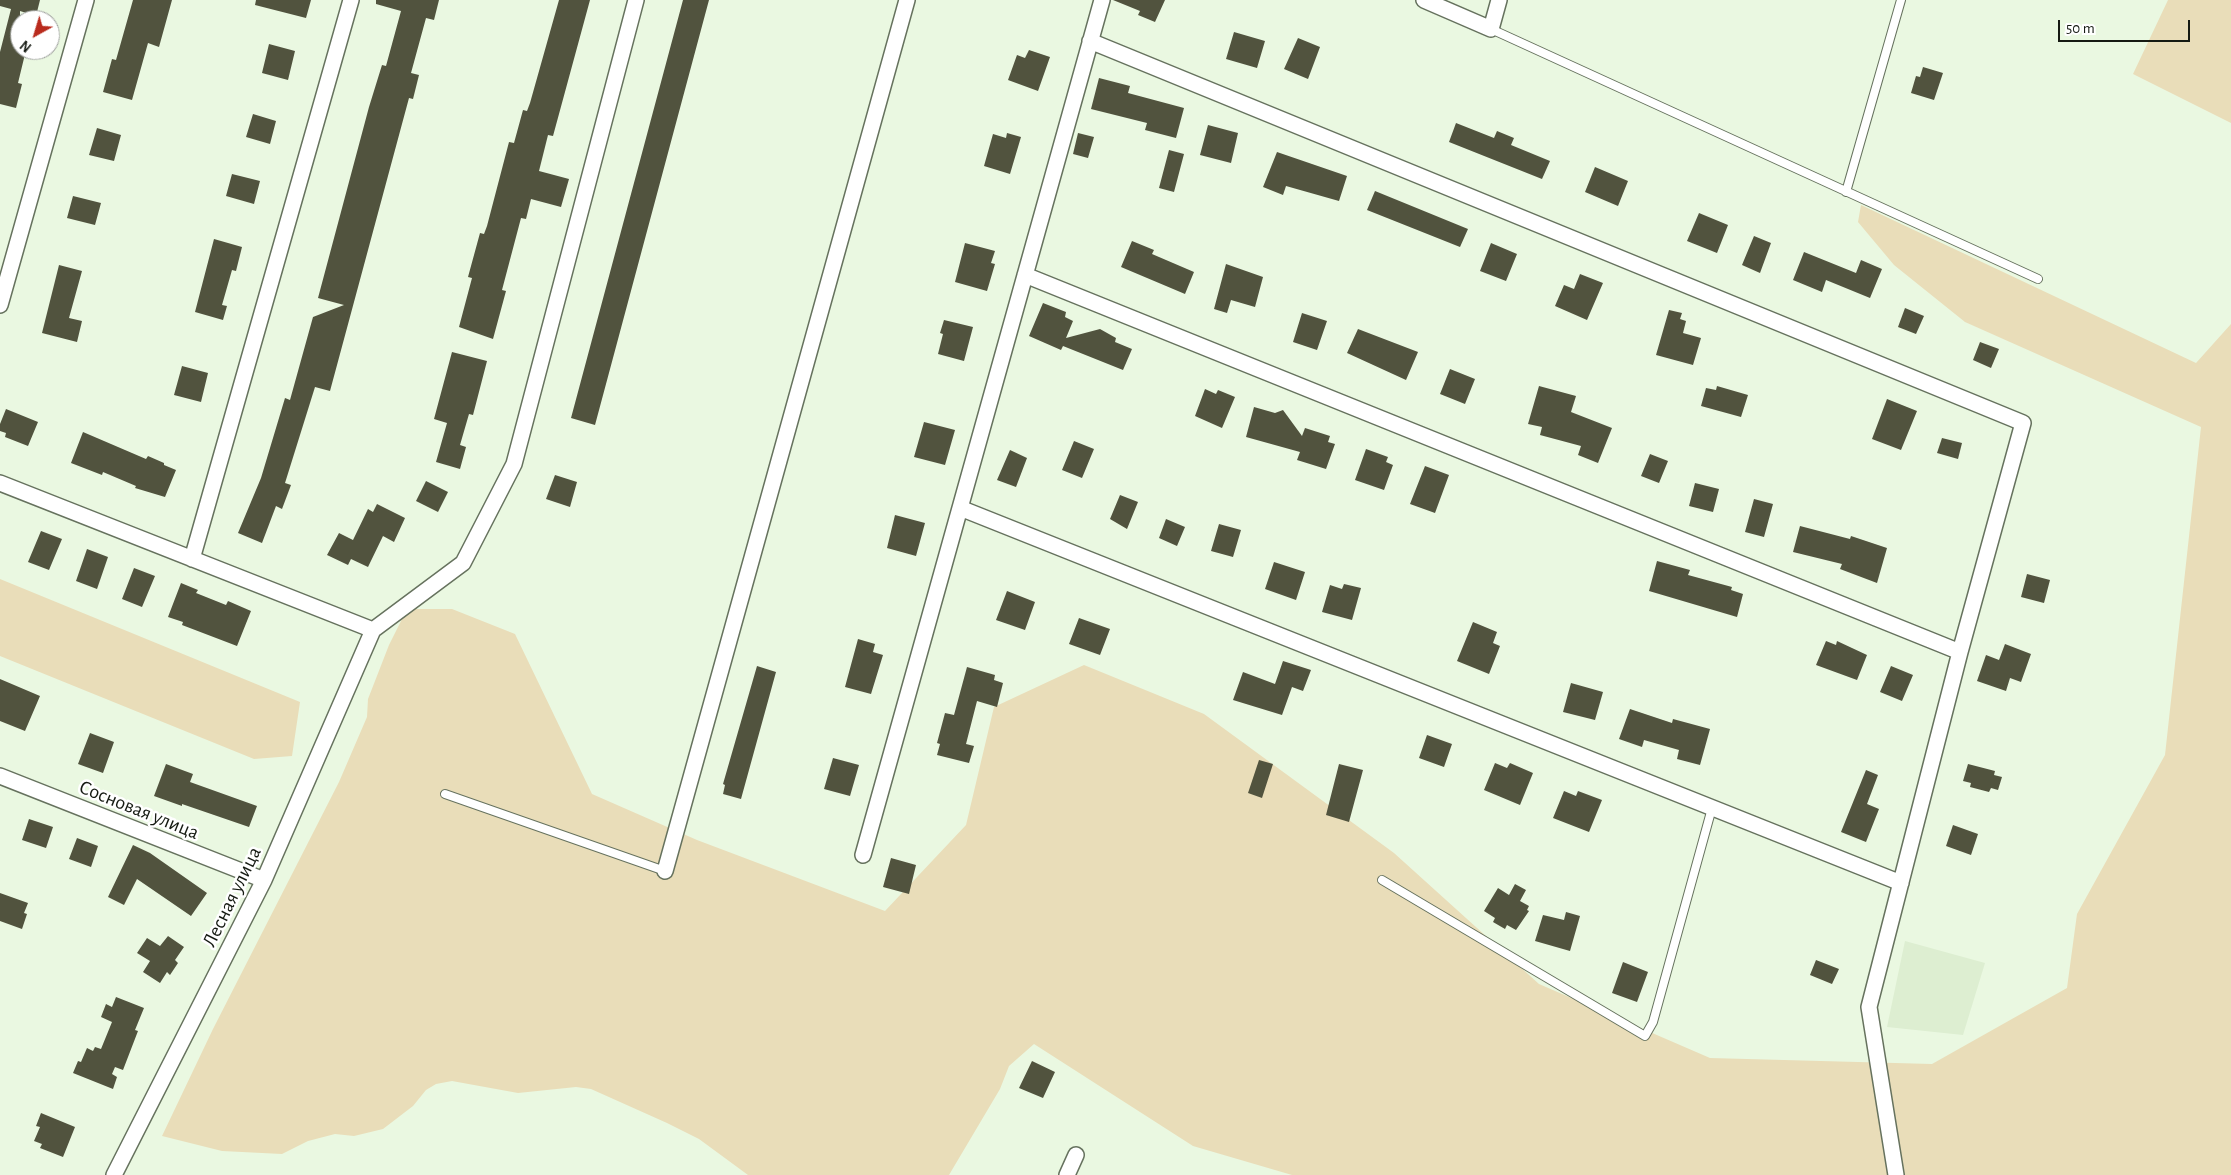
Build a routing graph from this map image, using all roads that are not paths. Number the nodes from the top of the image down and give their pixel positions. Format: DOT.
graph roads {
  1 [pos="86,0"];
  2 [pos="351,0"];
  3 [pos="636,0"];
  4 [pos="908,0"];
  5 [pos="1102,0"];
  6 [pos="1424,0"];
  7 [pos="1499,0"];
  8 [pos="1901,0"];
  9 [pos="1490,30"];
  10 [pos="1090,41"];
  11 [pos="1846,192"];
  12 [pos="1025,275"];
  13 [pos="2038,279"];
  14 [pos="0,305"];
  15 [pos="0,483"];
  16 [pos="960,508"];
  17 [pos="192,559"];
  18 [pos="373,630"];
  19 [pos="1960,652"];
  20 [pos="0,776"];
  21 [pos="445,794"];
  22 [pos="1712,808"];
  23 [pos="864,855"];
  24 [pos="666,871"];
  25 [pos="264,880"];
  26 [pos="1382,880"];
  27 [pos="1901,884"];
  28 [pos="1076,1155"];
  29 [pos="114,1175"];
  30 [pos="1067,1175"];
  31 [pos="1896,1175"];
  1 -- 14 [label="street"];
  2 -- 17 [label="street"];
  3 -- 18 [label="street"];
  4 -- 24 [label="street"];
  5 -- 10 [label="street"];
  6 -- 9 [label="street"];
  7 -- 9 [label="street"];
  8 -- 11 [label="lane"];
  9 -- 11 [label="lane"];
  10 -- 12 [label="street"];
  10 -- 19 [label="street"];
  11 -- 13 [label="lane"];
  12 -- 16 [label="street"];
  12 -- 19 [label="street"];
  15 -- 17 [label="street"];
  16 -- 22 [label="street"];
  16 -- 23 [label="street"];
  17 -- 18 [label="street"];
  18 -- 25 [label="street, Лесная улица"];
  19 -- 27 [label="street"];
  20 -- 25 [label="street, Сосновая улица"];
  21 -- 24 [label="lane"];
  22 -- 26 [label="lane"];
  22 -- 27 [label="street"];
  25 -- 29 [label="street, Лесная улица"];
  27 -- 31 [label="street"];
  28 -- 30 [label="street"];
}
